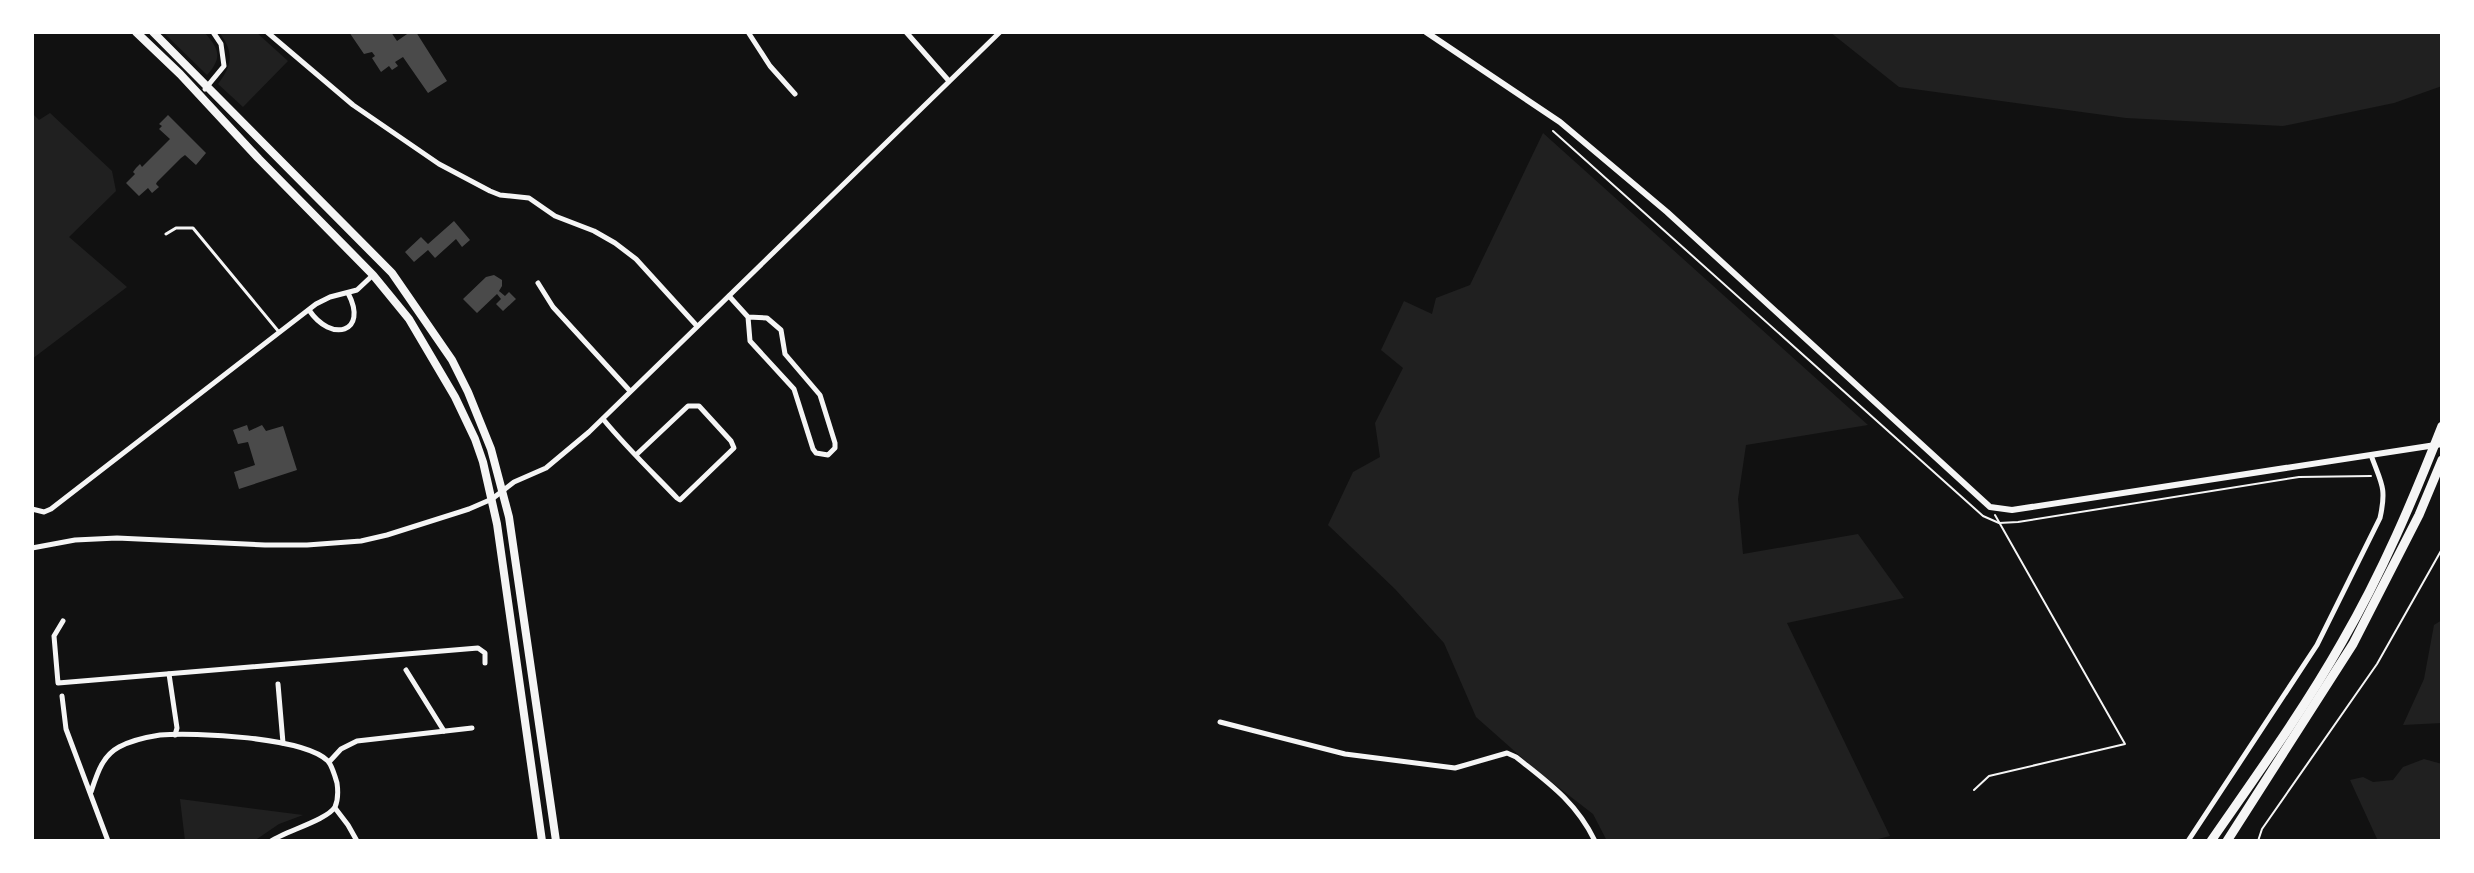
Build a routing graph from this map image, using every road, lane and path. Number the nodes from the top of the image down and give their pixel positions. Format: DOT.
graph roads {
  1 [pos="136,32"];
  2 [pos="153,32"];
  3 [pos="213,32"];
  4 [pos="267,32"];
  5 [pos="748,32"];
  6 [pos="906,32"];
  7 [pos="1000,32"];
  8 [pos="1426,32"];
  9 [pos="949,81"];
  10 [pos="208,86"];
  11 [pos="198,94"];
  12 [pos="795,94"];
  13 [pos="1553,131"];
  14 [pos="166,234"];
  15 [pos="373,275"];
  16 [pos="538,283"];
  17 [pos="348,293"];
  18 [pos="729,296"];
  19 [pos="309,310"];
  20 [pos="748,317"];
  21 [pos="697,326"];
  22 [pos="279,332"];
  23 [pos="630,391"];
  24 [pos="603,419"];
  25 [pos="2442,426"];
  26 [pos="2442,444"];
  27 [pos="636,455"];
  28 [pos="2371,455"];
  29 [pos="2442,460"];
  30 [pos="2379,475"];
  31 [pos="503,490"];
  32 [pos="492,499"];
  33 [pos="1990,507"];
  34 [pos="32,509"];
  35 [pos="1999,523"];
  36 [pos="32,548"];
  37 [pos="2442,549"];
  38 [pos="63,621"];
  39 [pos="485,663"];
  40 [pos="406,670"];
  41 [pos="169,674"];
  42 [pos="278,684"];
  43 [pos="62,696"];
  44 [pos="1220,722"];
  45 [pos="472,728"];
  46 [pos="444,731"];
  47 [pos="175,735"];
  48 [pos="283,743"];
  49 [pos="329,762"];
  50 [pos="1974,790"];
  51 [pos="91,792"];
  52 [pos="335,808"];
  53 [pos="108,841"];
  54 [pos="271,841"];
  55 [pos="357,841"];
  56 [pos="542,841"];
  57 [pos="556,841"];
  58 [pos="1595,841"];
  59 [pos="2188,841"];
  60 [pos="2211,841"];
  61 [pos="2227,841"];
  62 [pos="2258,841"];
  1 -- 11 [label="main road"];
  2 -- 10 [label="main road"];
  3 -- 10 [label="street"];
  4 -- 21 [label="street"];
  5 -- 12 [label="street"];
  6 -- 9 [label="street"];
  7 -- 9 [label="street"];
  8 -- 33 [label="street"];
  9 -- 18 [label="street"];
  10 -- 11 [label="street"];
  10 -- 31 [label="main road"];
  11 -- 15 [label="main road"];
  13 -- 35 [label="path"];
  14 -- 22 [label="lane"];
  15 -- 17 [label="street"];
  15 -- 32 [label="main road"];
  16 -- 23 [label="street"];
  17 -- 19 [label="street"];
  17 -- 19 [label="street"];
  18 -- 20 [label="street"];
  18 -- 21 [label="street"];
  19 -- 22 [label="street"];
  20 -- 20 [label="street"];
  21 -- 23 [label="street"];
  22 -- 34 [label="street"];
  23 -- 24 [label="street"];
  24 -- 27 [label="street"];
  24 -- 31 [label="street"];
  25 -- 60 [label="highway"];
  26 -- 28 [label="street"];
  27 -- 27 [label="street"];
  28 -- 30 [label="street"];
  28 -- 33 [label="street"];
  29 -- 61 [label="highway"];
  30 -- 35 [label="path"];
  30 -- 59 [label="street"];
  31 -- 32 [label="street"];
  31 -- 57 [label="main road"];
  32 -- 36 [label="street"];
  32 -- 56 [label="main road"];
  33 -- 35 [label="path"];
  35 -- 50 [label="path"];
  37 -- 62 [label="path"];
  38 -- 41 [label="street"];
  39 -- 41 [label="street"];
  40 -- 46 [label="street"];
  41 -- 47 [label="street"];
  42 -- 48 [label="street"];
  43 -- 51 [label="street"];
  44 -- 58 [label="street"];
  45 -- 46 [label="street"];
  46 -- 49 [label="street"];
  47 -- 48 [label="street"];
  47 -- 51 [label="street"];
  48 -- 49 [label="street"];
  49 -- 52 [label="street"];
  51 -- 53 [label="street"];
  52 -- 54 [label="street"];
  52 -- 55 [label="street"];
}
